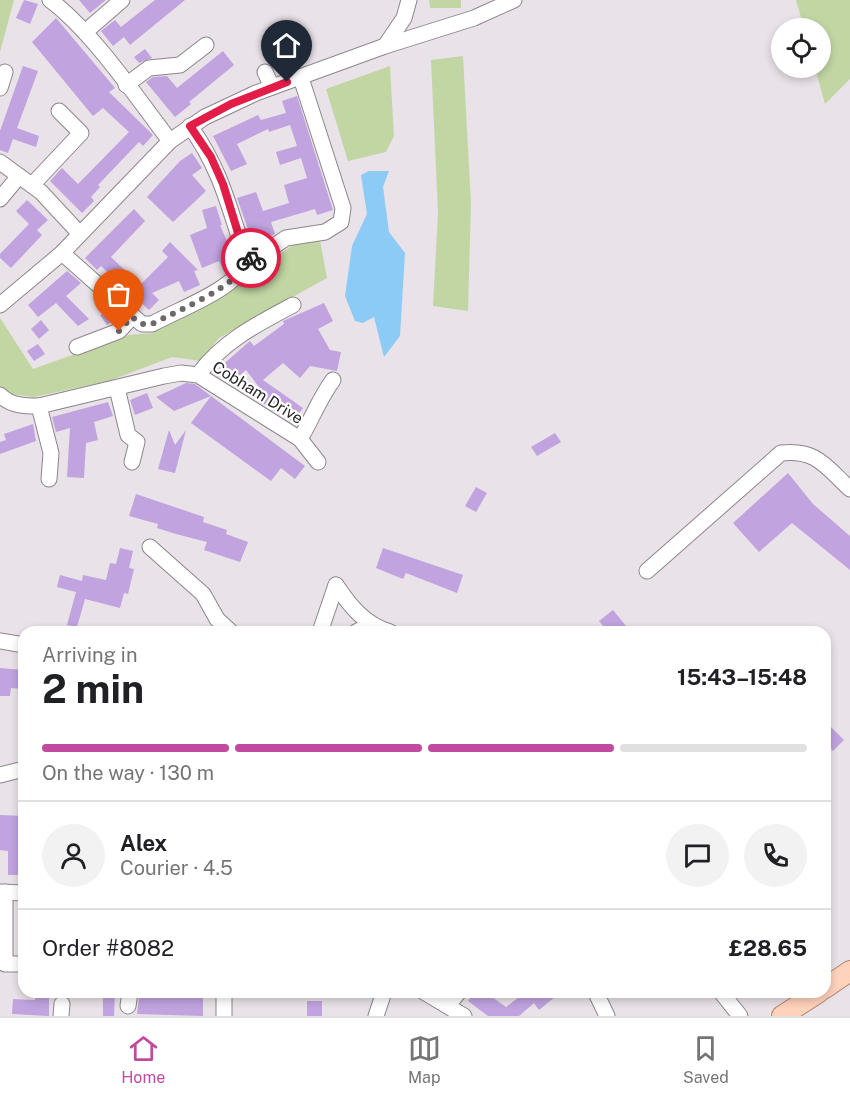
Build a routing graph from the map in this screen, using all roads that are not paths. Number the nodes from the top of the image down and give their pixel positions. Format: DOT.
graph roads {
  1 [pos="50,0"];
  2 [pos="122,0"];
  3 [pos="409,0"];
  4 [pos="514,0"];
  5 [pos="85,32"];
  6 [pos="206,45"];
  7 [pos="385,46"];
  8 [pos="5,72"];
  9 [pos="265,72"];
  10 [pos="301,78"];
  11 [pos="126,85"];
  12 [pos="272,87"];
  13 [pos="0,88"];
  14 [pos="59,111"];
  15 [pos="190,126"];
  16 [pos="170,141"];
  17 [pos="0,162"];
  18 [pos="26,181"];
  19 [pos="0,199"];
  20 [pos="80,234"];
  21 [pos="62,253"];
  22 [pos="253,255"];
  23 [pos="0,305"];
  24 [pos="293,305"];
  25 [pos="132,317"];
  26 [pos="77,347"];
  27 [pos="198,375"];
  28 [pos="333,380"];
  29 [pos="117,388"];
  30 [pos="2,401"];
  31 [pos="39,406"];
  32 [pos="300,439"];
  33 [pos="132,462"];
  34 [pos="318,462"];
  35 [pos="49,479"];
  36 [pos="850,489"];
  37 [pos="150,547"];
  38 [pos="646,571"];
  39 [pos="371,624"];
  40 [pos="225,626"];
  41 [pos="322,626"];
  42 [pos="367,626"];
  43 [pos="376,626"];
  44 [pos="0,641"];
  45 [pos="18,644"];
  46 [pos="18,770"];
  47 [pos="0,775"];
  48 [pos="3,892"];
  49 [pos="18,893"];
  50 [pos="18,964"];
  51 [pos="850,971"];
  52 [pos="831,984"];
  53 [pos="224,998"];
  54 [pos="382,998"];
  55 [pos="435,998"];
  56 [pos="454,998"];
  57 [pos="599,998"];
  58 [pos="726,998"];
  59 [pos="810,998"];
  60 [pos="448,1005"];
  61 [pos="224,1016"];
  62 [pos="376,1016"];
  63 [pos="464,1016"];
  64 [pos="607,1016"];
  65 [pos="740,1016"];
  66 [pos="782,1016"];
  1 -- 5 [label="street"];
  2 -- 5 [label="street"];
  3 -- 7 [label="street"];
  4 -- 7 [label="street"];
  5 -- 11 [label="street"];
  6 -- 11 [label="street"];
  7 -- 10 [label="street"];
  8 -- 13 [label="street"];
  9 -- 12 [label="street"];
  10 -- 12 [label="street"];
  10 -- 22 [label="street"];
  11 -- 16 [label="street"];
  12 -- 15 [label="street"];
  14 -- 18 [label="street"];
  15 -- 16 [label="street"];
  15 -- 22 [label="street"];
  16 -- 20 [label="street"];
  17 -- 18 [label="street"];
  18 -- 19 [label="street"];
  18 -- 20 [label="street"];
  20 -- 21 [label="street"];
  21 -- 23 [label="street"];
  21 -- 25 [label="street"];
  22 -- 25 [label="street"];
  24 -- 27 [label="street, Cobham Drive"];
  25 -- 26 [label="street"];
  27 -- 29 [label="street, Cobham Drive"];
  27 -- 32 [label="street, Cobham Drive"];
  28 -- 32 [label="street, Cobham Drive"];
  29 -- 31 [label="street, Cobham Drive"];
  29 -- 33 [label="street"];
  30 -- 31 [label="street, Cobham Drive"];
  31 -- 35 [label="street"];
  32 -- 34 [label="street, Cobham Drive"];
  36 -- 38 [label="street"];
  37 -- 40 [label="street"];
  39 -- 41 [label="street"];
  39 -- 42 [label="street"];
  39 -- 43 [label="street"];
  44 -- 45 [label="street"];
  46 -- 47 [label="street"];
  48 -- 49 [label="street"];
  48 -- 50 [label="street"];
  51 -- 52 [label="main road"];
  53 -- 61 [label="street"];
  54 -- 62 [label="street"];
  55 -- 60 [label="street"];
  56 -- 60 [label="street"];
  57 -- 64 [label="street"];
  58 -- 65 [label="street"];
  59 -- 66 [label="main road"];
  60 -- 63 [label="street"];
}
